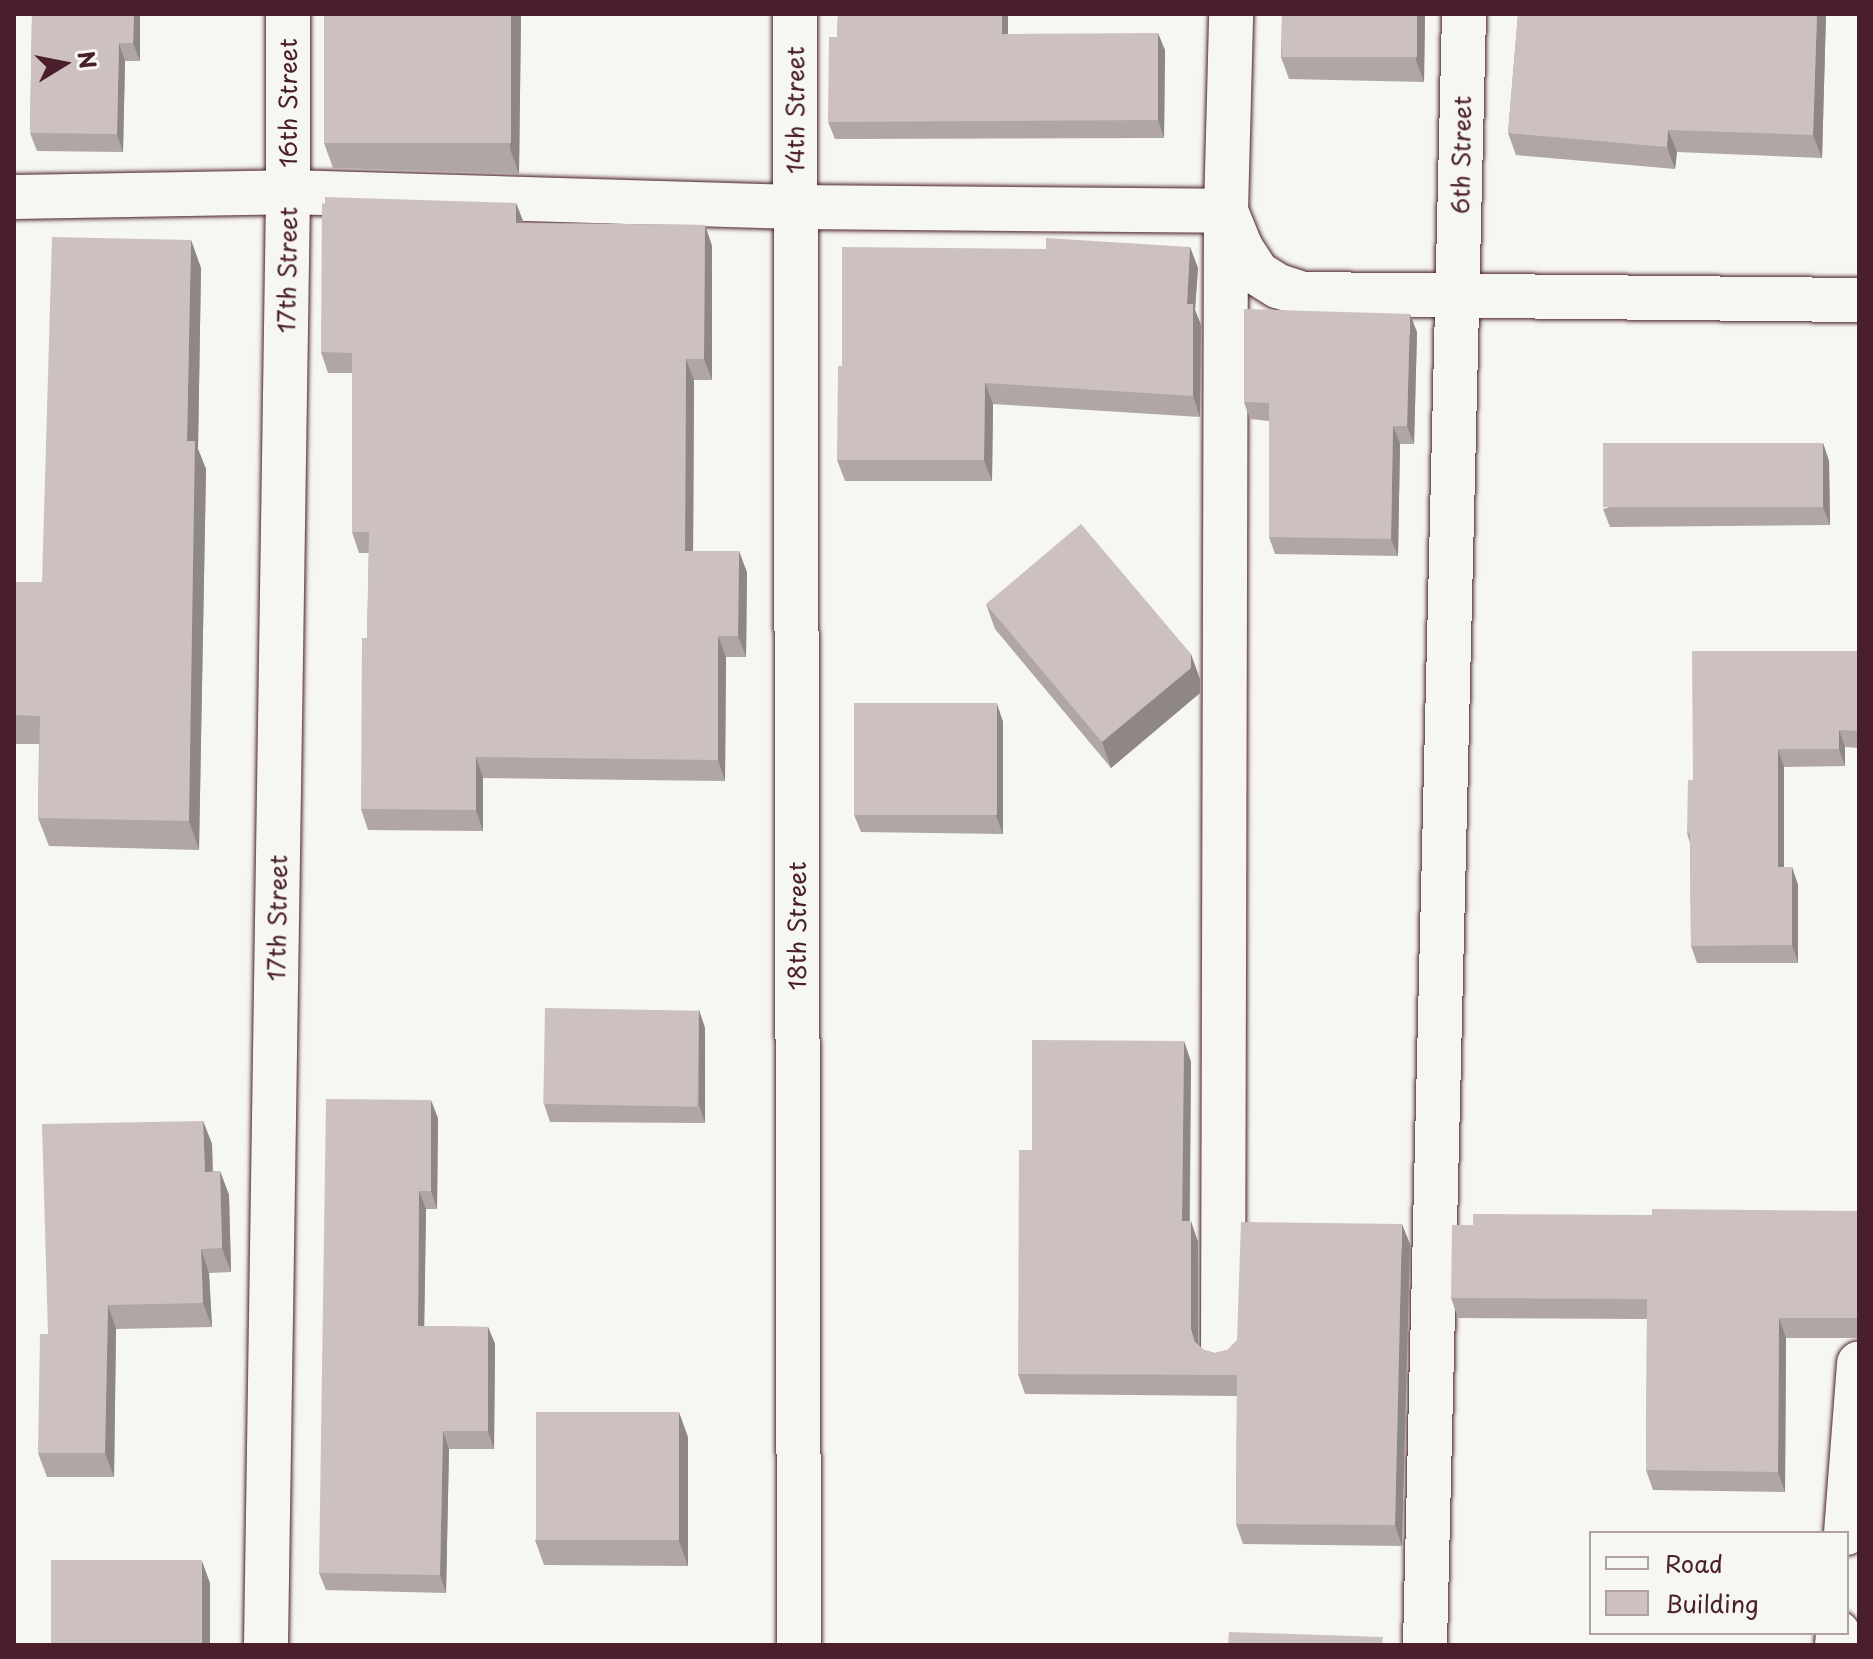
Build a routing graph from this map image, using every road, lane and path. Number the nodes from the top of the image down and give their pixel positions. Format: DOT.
graph roads {
  1 [pos="288,14"];
  2 [pos="795,14"];
  3 [pos="1231,14"];
  4 [pos="1464,14"];
  5 [pos="288,192"];
  6 [pos="14,197"];
  7 [pos="795,207"];
  8 [pos="1226,211"];
  9 [pos="1457,296"];
  10 [pos="1859,300"];
  11 [pos="1223,1349"];
  12 [pos="1859,1363"];
  13 [pos="1846,1531"];
  14 [pos="266,1645"];
  15 [pos="799,1645"];
  16 [pos="1425,1645"];
  1 -- 5 [label="street, 16th Street"];
  2 -- 7 [label="street, 14th Street"];
  3 -- 8 [label="street"];
  4 -- 9 [label="street, 6th Street"];
  5 -- 6 [label="street"];
  5 -- 7 [label="street"];
  5 -- 14 [label="street, 17th Street"];
  7 -- 8 [label="street"];
  7 -- 15 [label="street, 18th Street"];
  8 -- 9 [label="street"];
  8 -- 11 [label="street"];
  9 -- 10 [label="street"];
  9 -- 16 [label="street, 6th Street"];
  12 -- 13 [label="street"];
}
